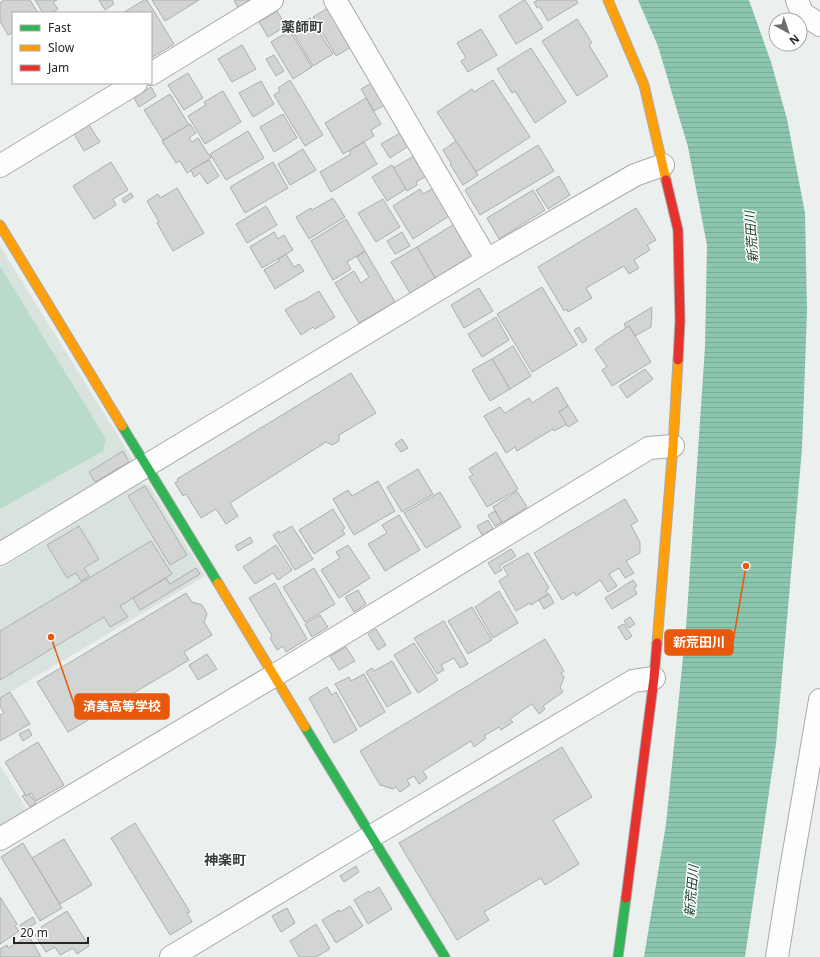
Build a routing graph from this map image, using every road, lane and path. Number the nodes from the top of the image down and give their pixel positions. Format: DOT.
graph roads {
  1 [pos="272,0"];
  2 [pos="334,0"];
  3 [pos="608,0"];
  4 [pos="797,0"];
  5 [pos="820,25"];
  6 [pos="152,73"];
  7 [pos="134,84"];
  8 [pos="663,165"];
  9 [pos="0,166"];
  10 [pos="0,225"];
  11 [pos="488,260"];
  12 [pos="673,446"];
  13 [pos="147,466"];
  14 [pos="0,554"];
  15 [pos="274,675"];
  16 [pos="654,678"];
  17 [pos="820,700"];
  18 [pos="820,706"];
  19 [pos="372,836"];
  20 [pos="0,839"];
  21 [pos="171,957"];
  22 [pos="445,957"];
  23 [pos="618,957"];
  24 [pos="777,957"];
  1 -- 6 [label="street"];
  2 -- 11 [label="street"];
  3 -- 8 [label="street"];
  4 -- 5 [label="street"];
  7 -- 9 [label="street"];
  8 -- 11 [label="street"];
  8 -- 12 [label="street"];
  10 -- 13 [label="street"];
  11 -- 13 [label="street"];
  12 -- 15 [label="street"];
  12 -- 16 [label="street"];
  13 -- 14 [label="street"];
  13 -- 15 [label="street"];
  15 -- 19 [label="street"];
  15 -- 20 [label="street"];
  16 -- 19 [label="street"];
  16 -- 23 [label="street"];
  17 -- 18 [label="street"];
  18 -- 24 [label="street"];
  19 -- 21 [label="street"];
  19 -- 22 [label="street"];
}
